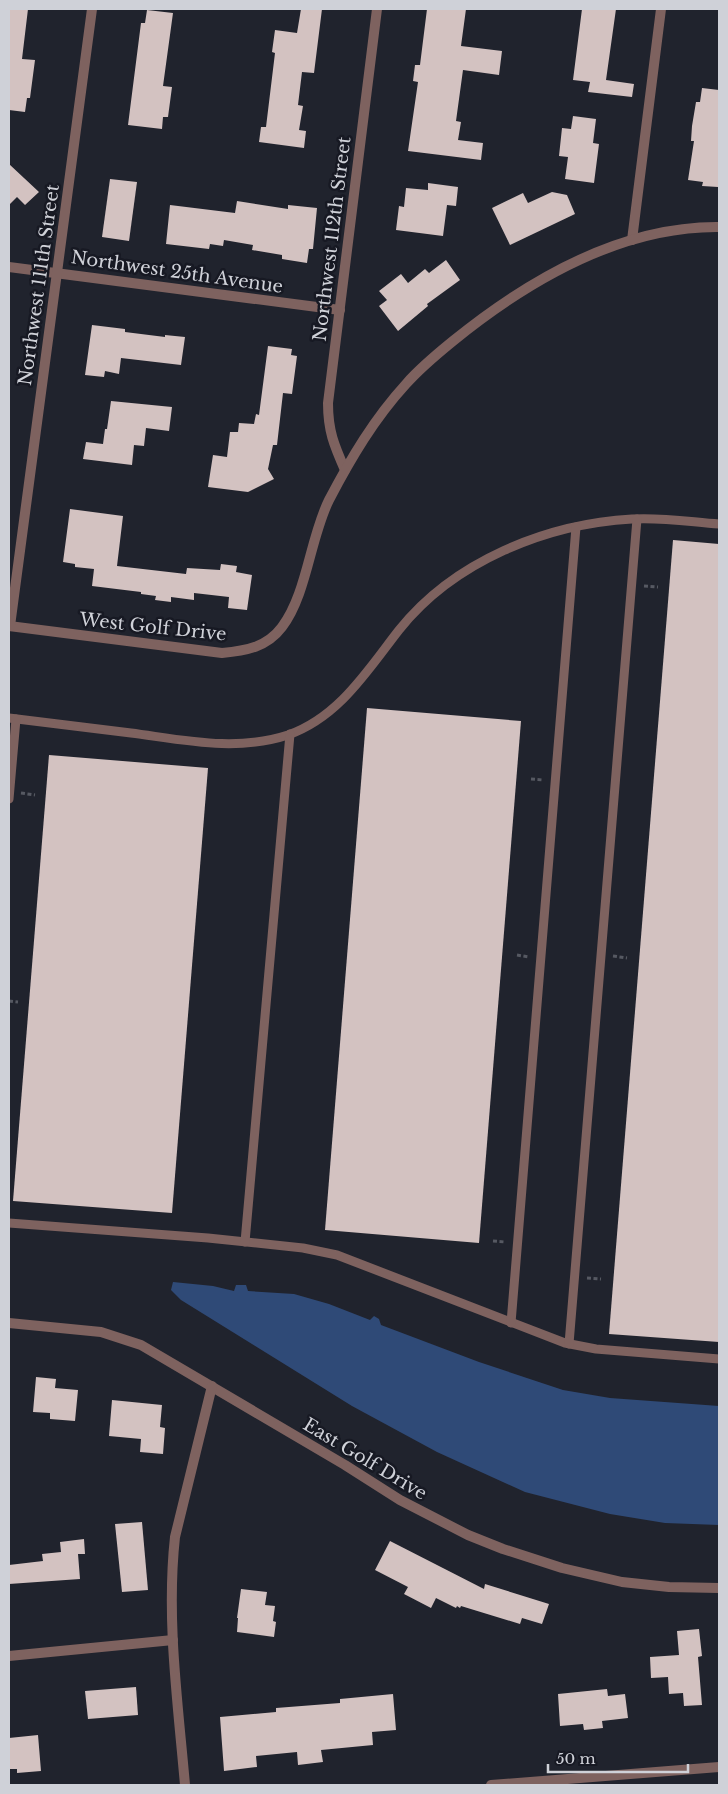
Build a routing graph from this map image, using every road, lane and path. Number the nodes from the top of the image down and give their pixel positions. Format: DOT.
graph roads {
  1 [pos="92,9"];
  2 [pos="377,9"];
  3 [pos="660,9"];
  4 [pos="719,227"];
  5 [pos="632,240"];
  6 [pos="9,267"];
  7 [pos="57,273"];
  8 [pos="340,310"];
  9 [pos="345,470"];
  10 [pos="638,519"];
  11 [pos="719,524"];
  12 [pos="576,527"];
  13 [pos="643,586"];
  14 [pos="658,587"];
  15 [pos="9,626"];
  16 [pos="12,718"];
  17 [pos="290,734"];
  18 [pos="532,779"];
  19 [pos="547,780"];
  20 [pos="20,793"];
  21 [pos="36,795"];
  22 [pos="9,799"];
  23 [pos="517,956"];
  24 [pos="612,956"];
  25 [pos="534,957"];
  26 [pos="627,958"];
  27 [pos="9,1001"];
  28 [pos="18,1002"];
  29 [pos="9,1223"];
  30 [pos="493,1241"];
  31 [pos="245,1242"];
  32 [pos="508,1242"];
  33 [pos="586,1278"];
  34 [pos="601,1279"];
  35 [pos="9,1323"];
  36 [pos="511,1323"];
  37 [pos="569,1344"];
  38 [pos="719,1359"];
  39 [pos="212,1386"];
  40 [pos="719,1588"];
  41 [pos="173,1640"];
  42 [pos="9,1656"];
  43 [pos="719,1767"];
  44 [pos="185,1785"];
  45 [pos="492,1785"];
  1 -- 7 [label="street, Northwest 111th Street"];
  2 -- 8 [label="street, Northwest 112th Street"];
  3 -- 5 [label="street"];
  4 -- 5 [label="street, West Golf Drive"];
  5 -- 9 [label="street, West Golf Drive"];
  6 -- 7 [label="street, Northwest 25th Avenue"];
  7 -- 8 [label="street, Northwest 25th Avenue"];
  7 -- 15 [label="street, Northwest 111th Street"];
  8 -- 9 [label="street, Northwest 112th Street"];
  9 -- 15 [label="street, West Golf Drive"];
  10 -- 11 [label="lane"];
  10 -- 12 [label="lane"];
  10 -- 37 [label="lane"];
  12 -- 17 [label="lane"];
  12 -- 36 [label="lane"];
  13 -- 14 [label="path"];
  16 -- 17 [label="lane"];
  16 -- 22 [label="lane"];
  17 -- 31 [label="lane"];
  18 -- 19 [label="path"];
  20 -- 21 [label="path"];
  23 -- 25 [label="path"];
  24 -- 26 [label="path"];
  27 -- 28 [label="path"];
  29 -- 31 [label="lane"];
  30 -- 32 [label="path"];
  31 -- 36 [label="lane"];
  33 -- 34 [label="path"];
  35 -- 39 [label="street, East Golf Drive"];
  36 -- 37 [label="lane"];
  37 -- 38 [label="lane"];
  39 -- 40 [label="street, East Golf Drive"];
  39 -- 41 [label="street"];
  41 -- 42 [label="street"];
  41 -- 44 [label="street"];
  43 -- 45 [label="street"];
}
